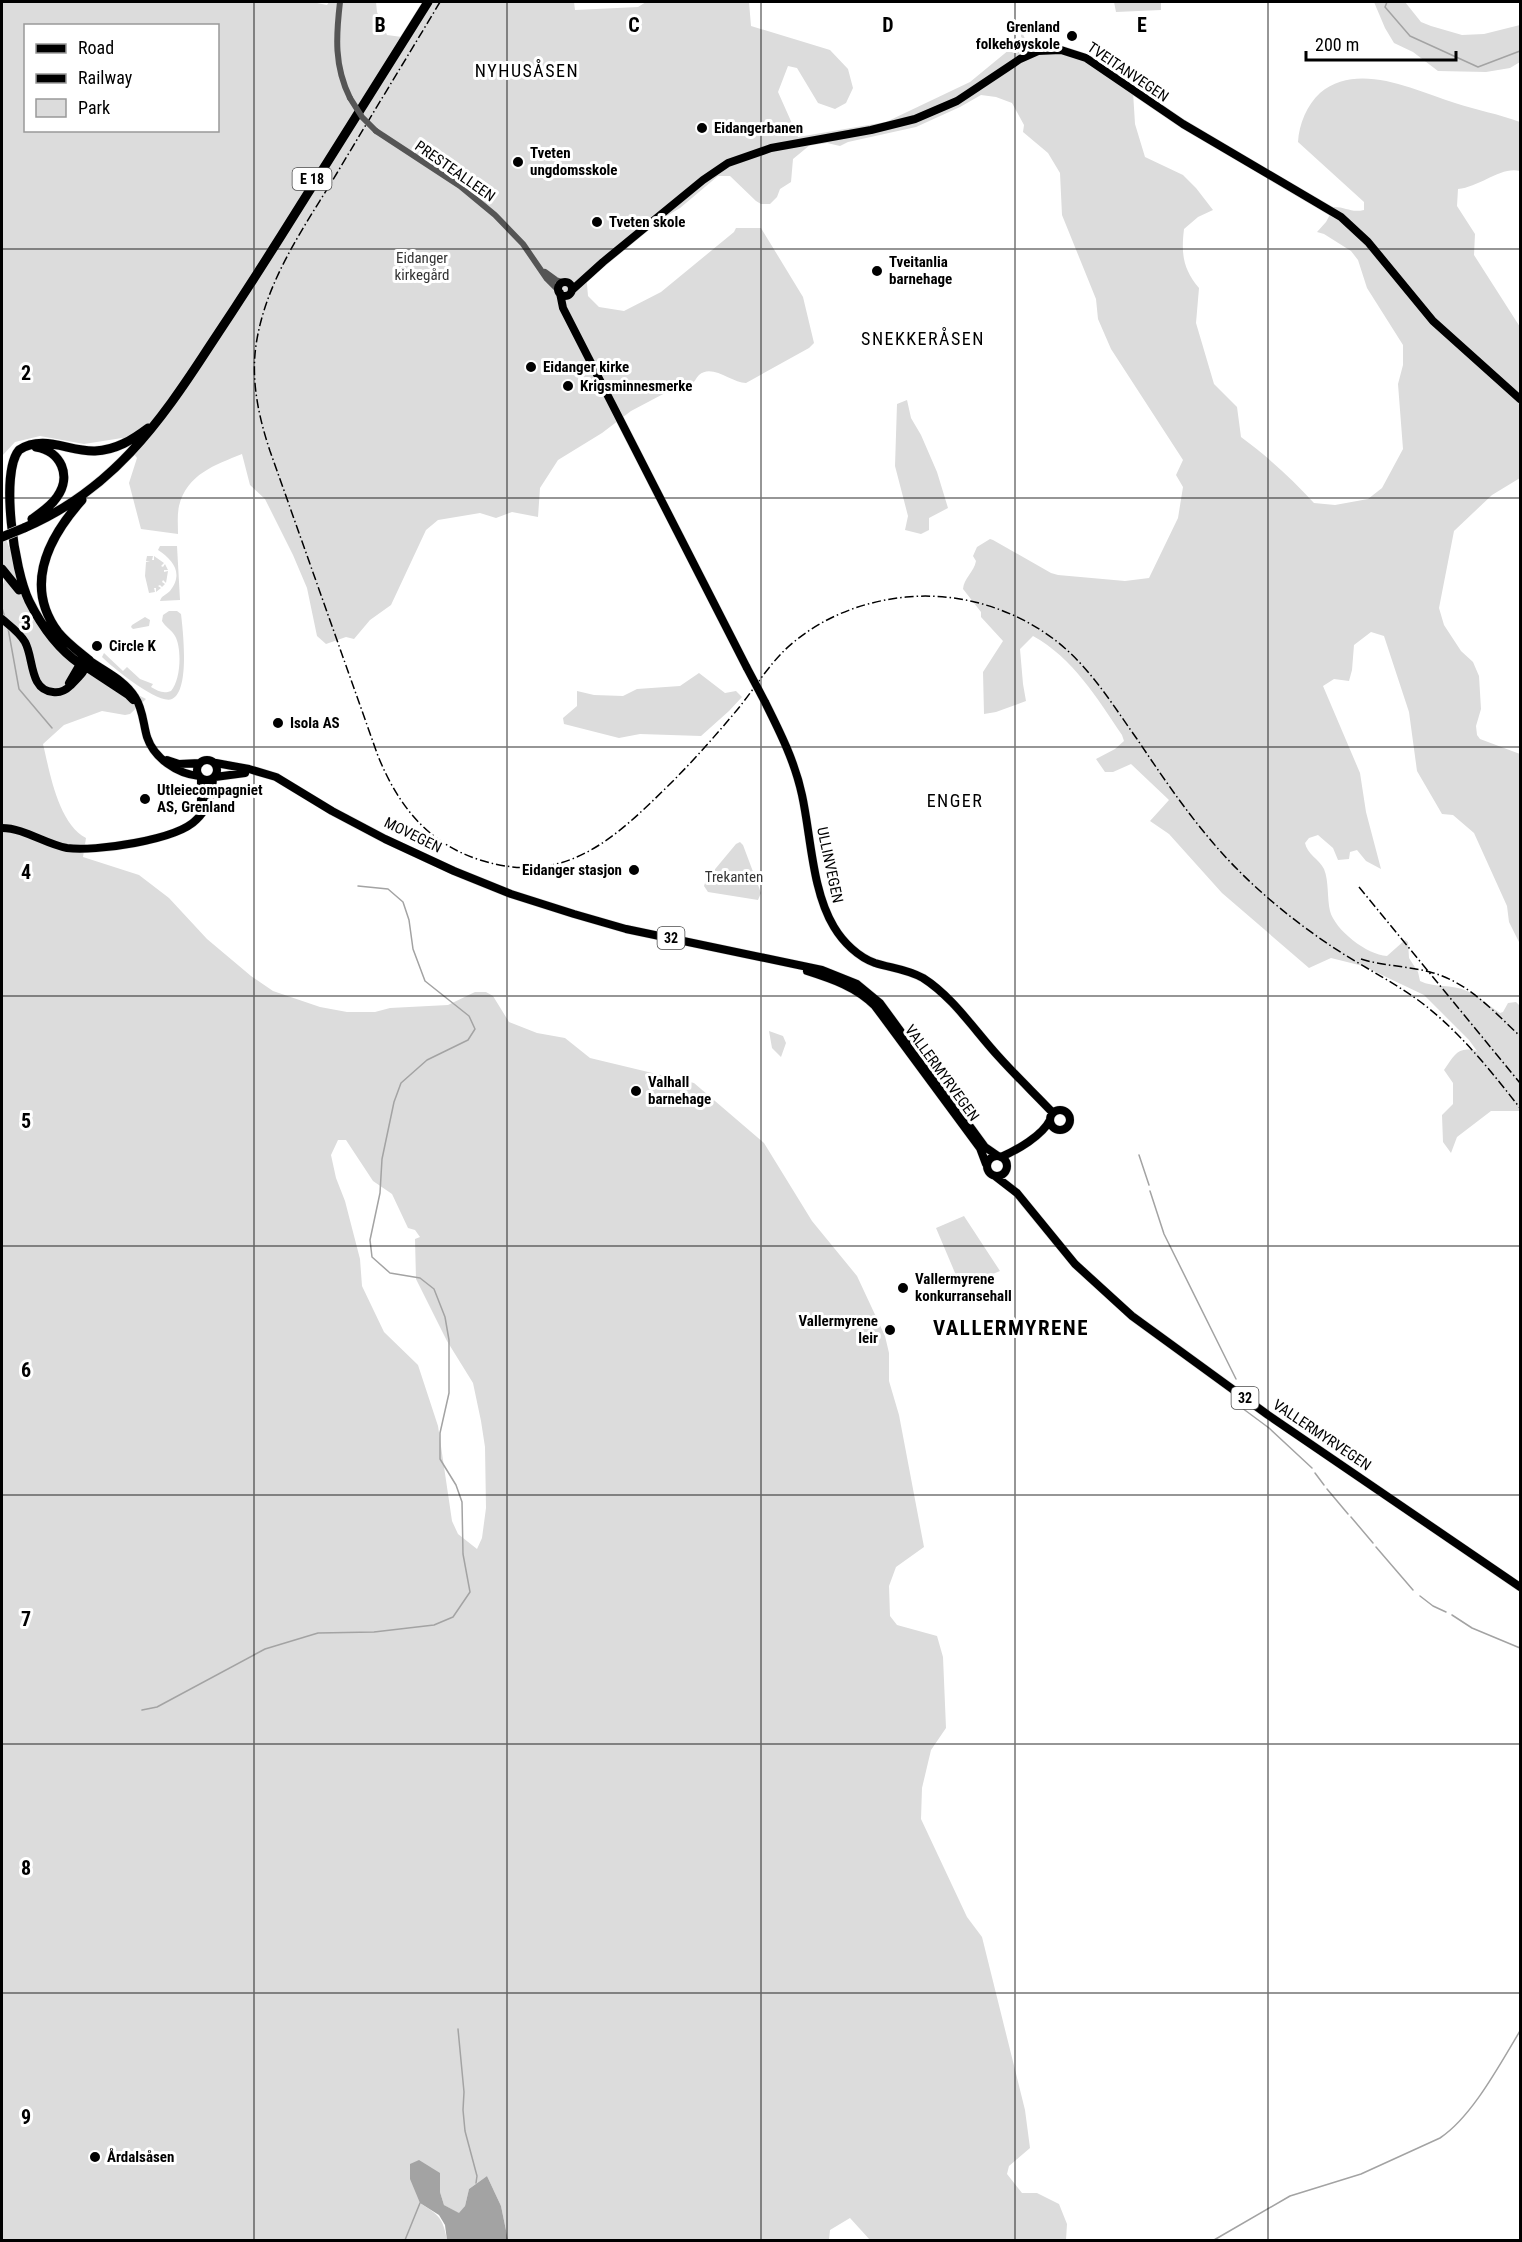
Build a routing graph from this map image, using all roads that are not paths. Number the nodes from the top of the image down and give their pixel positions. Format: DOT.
graph roads {
  1 [pos="340,2"];
  2 [pos="423,2"];
  3 [pos="428,2"];
  4 [pos="603,262"];
  5 [pos="542,269"];
  6 [pos="564,282"];
  7 [pos="560,292"];
  8 [pos="571,292"];
  9 [pos="573,324"];
  10 [pos="1521,399"];
  11 [pos="148,428"];
  12 [pos="28,446"];
  13 [pos="94,487"];
  14 [pos="26,523"];
  15 [pos="2,531"];
  16 [pos="2,537"];
  17 [pos="11,546"];
  18 [pos="2,569"];
  19 [pos="36,614"];
  20 [pos="2,619"];
  21 [pos="71,645"];
  22 [pos="85,664"];
  23 [pos="163,759"];
  24 [pos="200,763"];
  25 [pos="216,763"];
  26 [pos="259,772"];
  27 [pos="200,778"];
  28 [pos="214,778"];
  29 [pos="201,813"];
  30 [pos="2,828"];
  31 [pos="873,1000"];
  32 [pos="1052,1116"];
  33 [pos="1056,1129"];
  34 [pos="1000,1156"];
  35 [pos="986,1164"];
  36 [pos="1007,1166"];
  37 [pos="995,1176"];
  38 [pos="1017,1193"];
  39 [pos="1521,1587"];
  1 -- 5 [label="street, PRESTEALLEEN, bridge"];
  2 -- 11 [label="highway, E 18"];
  3 -- 13 [label="highway, E 18"];
  4 -- 6 [label="main road, TVEITANVEGEN"];
  4 -- 8 [label="main road, TVEITANVEGEN"];
  4 -- 10 [label="main road, TVEITANVEGEN"];
  5 -- 6 [label="street, PRESTEALLEEN"];
  5 -- 7 [label="street, PRESTEALLEEN"];
  6 -- 7 [label="main road"];
  6 -- 8 [label="main road"];
  7 -- 8 [label="main road"];
  7 -- 9 [label="main road"];
  8 -- 9 [label="main road"];
  9 -- 32 [label="main road, ULLINVEGEN, bridge"];
  11 -- 12 [label="highway, E 18"];
  11 -- 14 [label="highway, E 18"];
  12 -- 14 [label="highway, E 18"];
  12 -- 17 [label="highway, E 18"];
  13 -- 14 [label="highway, E 18"];
  13 -- 21 [label="highway, E 18"];
  14 -- 15 [label="highway, E 18"];
  14 -- 16 [label="highway, E 18, bridge"];
  17 -- 19 [label="highway, E 18"];
  17 -- 21 [label="highway, E 18"];
  18 -- 19 [label="highway, E 18"];
  19 -- 22 [label="highway, E 18"];
  20 -- 22 [label="main road"];
  21 -- 22 [label="highway, E 18"];
  22 -- 23 [label="main road, 32"];
  23 -- 24 [label="main road, 32"];
  23 -- 27 [label="main road, 32"];
  24 -- 25 [label="main road, 32"];
  24 -- 27 [label="main road"];
  25 -- 26 [label="main road, MOVEGEN / 32"];
  25 -- 28 [label="main road"];
  26 -- 28 [label="main road, MOVEGEN / 32"];
  26 -- 31 [label="main road, MOVEGEN / 32"];
  27 -- 28 [label="main road, 32"];
  27 -- 29 [label="main road"];
  28 -- 29 [label="main road"];
  29 -- 30 [label="main road"];
  31 -- 34 [label="main road, VALLERMYRVEGEN / 32"];
  31 -- 35 [label="main road, VALLERMYRVEGEN / 32"];
  32 -- 33 [label="main road, ULLINVEGEN"];
  32 -- 33 [label="main road, ULLINVEGEN"];
  32 -- 34 [label="main road"];
  33 -- 36 [label="main road"];
  34 -- 35 [label="main road"];
  34 -- 36 [label="main road, VALLERMYRVEGEN / 32"];
  35 -- 37 [label="main road, VALLERMYRVEGEN / 32"];
  36 -- 37 [label="main road"];
  36 -- 38 [label="main road, VALLERMYRVEGEN / 32"];
  37 -- 38 [label="main road, VALLERMYRVEGEN / 32"];
  38 -- 39 [label="main road, VALLERMYRVEGEN / 32"];
}
